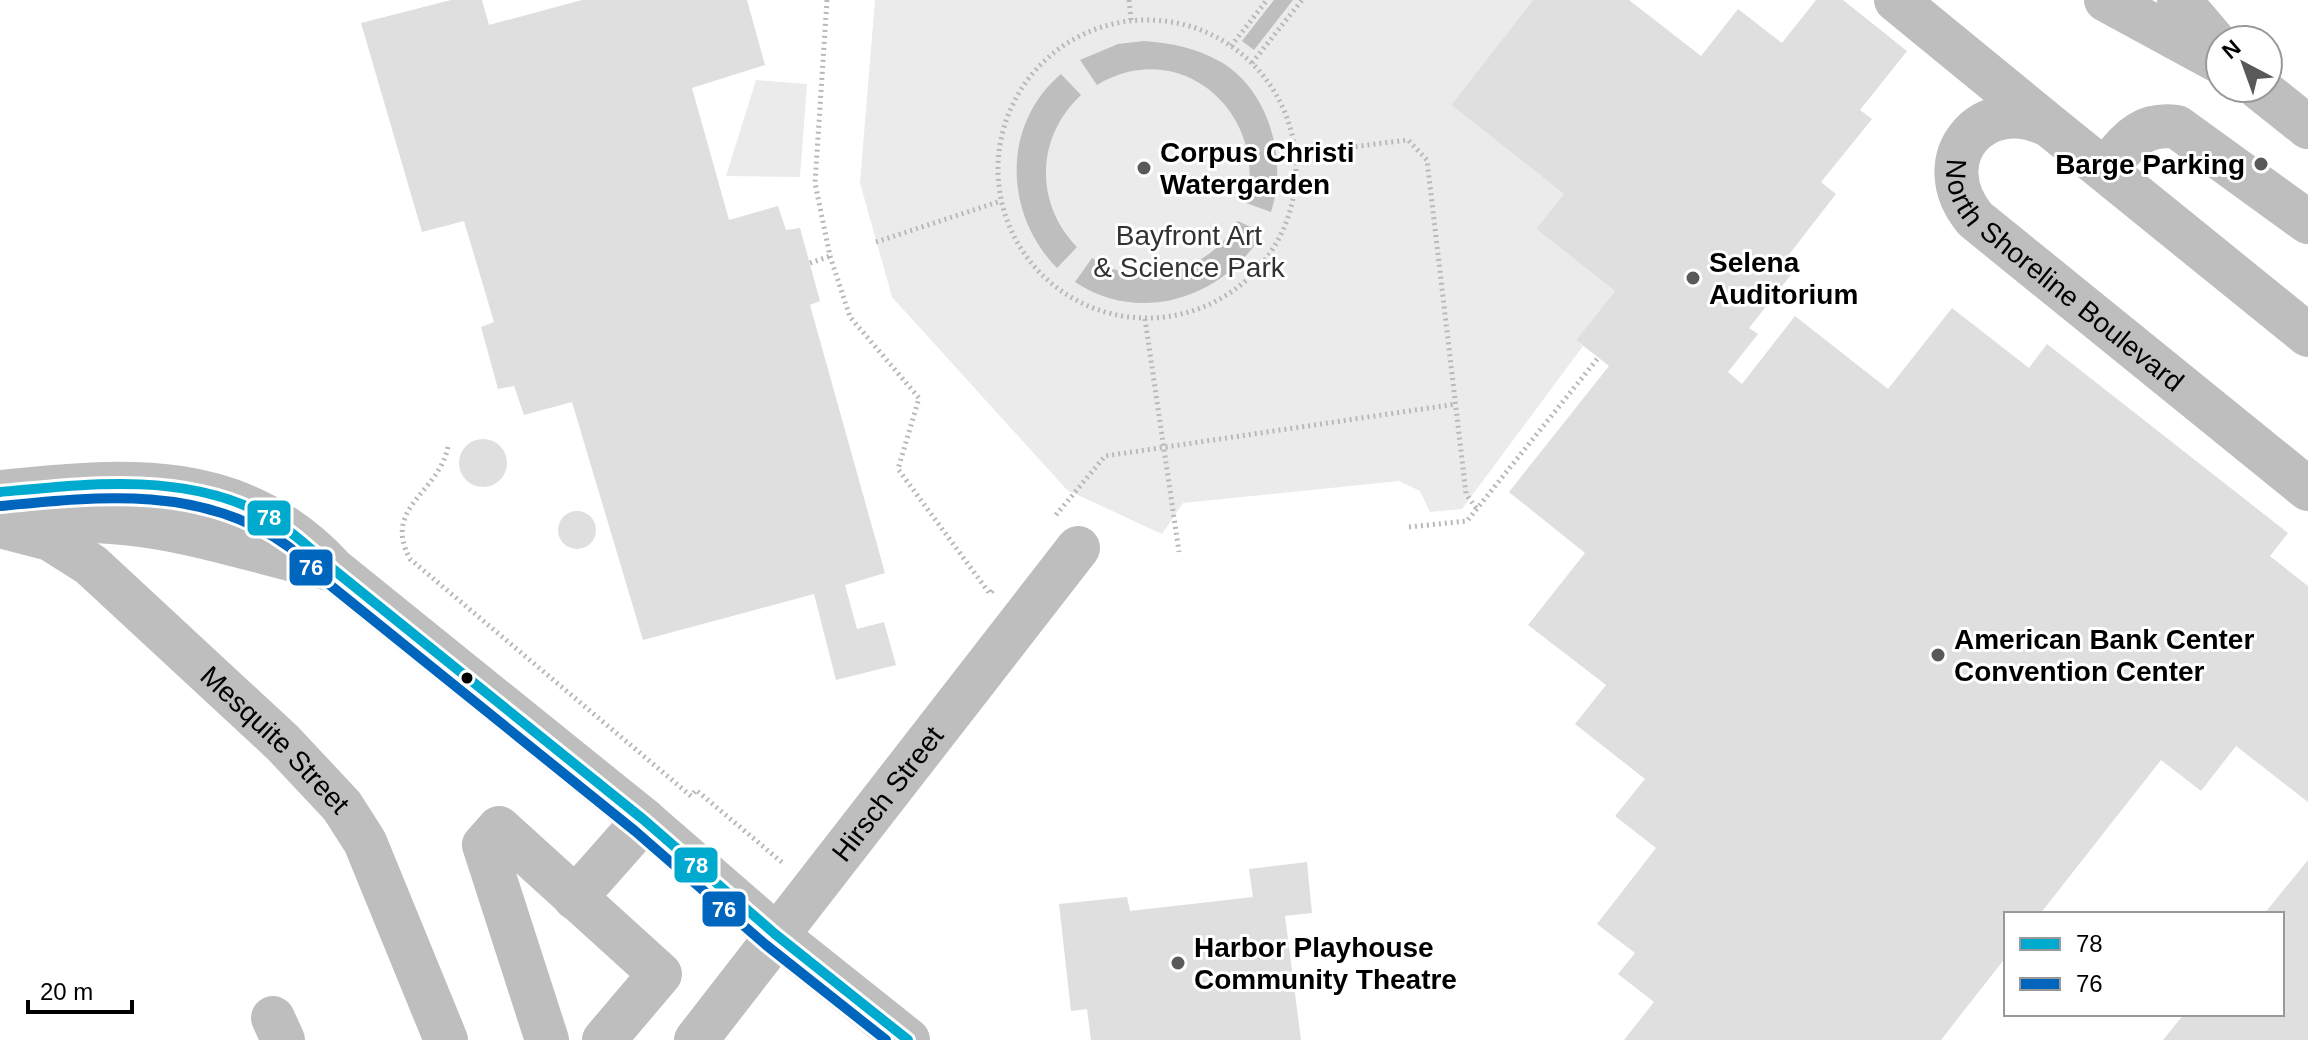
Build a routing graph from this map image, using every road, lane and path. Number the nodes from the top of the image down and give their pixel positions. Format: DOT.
graph roads {
  1 [pos="827,0"];
  2 [pos="1129,0"];
  3 [pos="1267,0"];
  4 [pos="1302,0"];
  5 [pos="1896,0"];
  6 [pos="2106,0"];
  7 [pos="2179,0"];
  8 [pos="1131,20"];
  9 [pos="2204,29"];
  10 [pos="1231,46"];
  11 [pos="2204,53"];
  12 [pos="1252,63"];
  13 [pos="2279,104"];
  14 [pos="2050,126"];
  15 [pos="2308,127"];
  16 [pos="1295,154"];
  17 [pos="2105,169"];
  18 [pos="1001,201"];
  19 [pos="2308,222"];
  20 [pos="876,242"];
  21 [pos="830,256"];
  22 [pos="810,263"];
  23 [pos="1145,319"];
  24 [pos="2308,335"];
  25 [pos="1598,358"];
  26 [pos="1456,404"];
  27 [pos="448,447"];
  28 [pos="1165,447"];
  29 [pos="2308,489"];
  30 [pos="1477,509"];
  31 [pos="1,516"];
  32 [pos="1409,527"];
  33 [pos="1065,534"];
  34 [pos="1179,552"];
  35 [pos="999,583"];
  36 [pos="990,594"];
  37 [pos="995,600"];
  38 [pos="644,820"];
  39 [pos="795,853"];
  40 [pos="575,898"];
  41 [pos="775,934"];
  42 [pos="446,1040"];
  43 [pos="547,1040"];
  44 [pos="604,1040"];
  45 [pos="696,1040"];
  46 [pos="908,1040"];
  1 -- 21 [label="path"];
  2 -- 8 [label="path"];
  3 -- 10 [label="path"];
  4 -- 12 [label="path"];
  5 -- 14 [label="street"];
  6 -- 11 [label="street"];
  7 -- 9 [label="street"];
  8 -- 10 [label="path"];
  8 -- 18 [label="path"];
  10 -- 12 [label="path"];
  12 -- 16 [label="path"];
  13 -- 15 [label="street"];
  14 -- 17 [label="street, North Shoreline Boulevard"];
  14 -- 29 [label="street, North Shoreline Boulevard"];
  16 -- 23 [label="path"];
  16 -- 26 [label="path"];
  17 -- 19 [label="street"];
  17 -- 24 [label="street, North Shoreline Boulevard"];
  18 -- 20 [label="path"];
  18 -- 23 [label="path"];
  21 -- 22 [label="path"];
  21 -- 36 [label="path"];
  23 -- 28 [label="path"];
  25 -- 30 [label="path"];
  26 -- 28 [label="path"];
  26 -- 30 [label="path"];
  27 -- 39 [label="path"];
  28 -- 33 [label="path"];
  28 -- 34 [label="path"];
  30 -- 32 [label="path"];
  31 -- 38 [label="street"];
  31 -- 42 [label="street, Mesquite Street"];
  33 -- 41 [label="street, Hirsch Street"];
  35 -- 36 [label="path"];
  36 -- 37 [label="path"];
  38 -- 40 [label="street"];
  38 -- 41 [label="street"];
  40 -- 43 [label="street"];
  40 -- 44 [label="street"];
  41 -- 45 [label="street, Hirsch Street"];
  41 -- 46 [label="street"];
}
